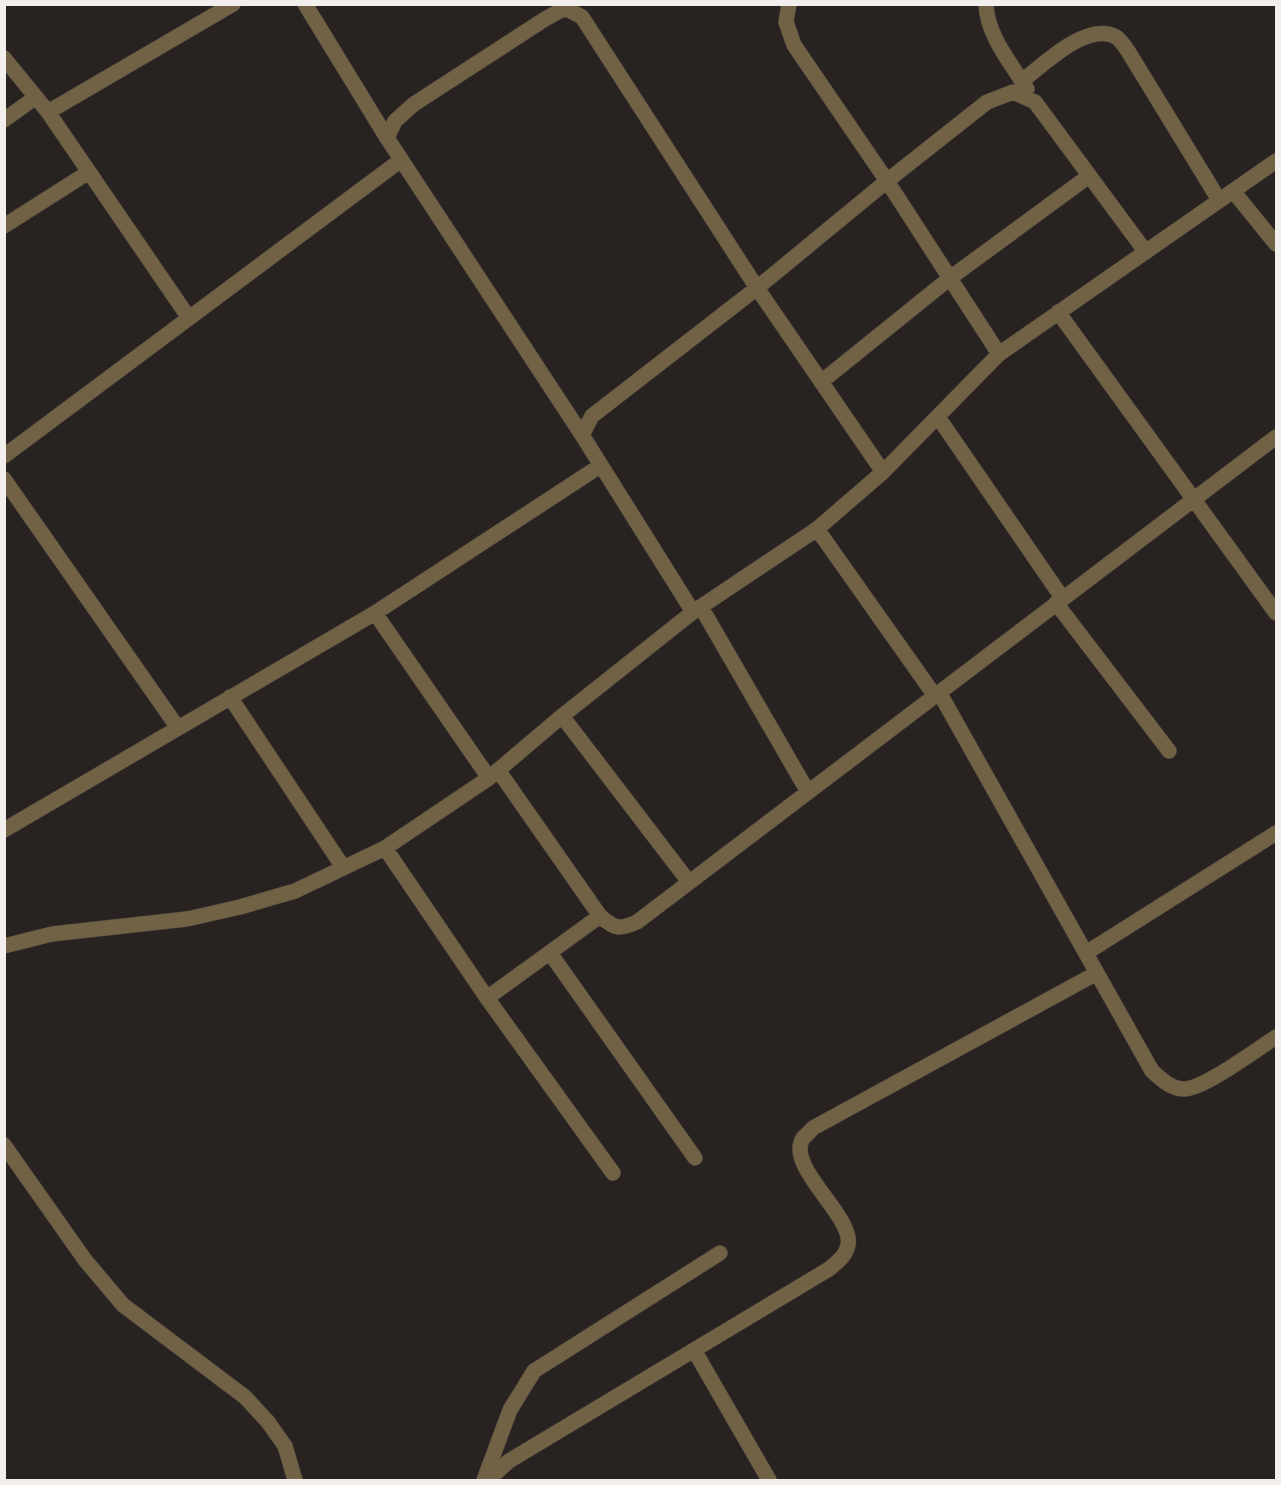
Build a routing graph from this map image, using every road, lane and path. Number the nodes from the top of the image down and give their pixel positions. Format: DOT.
graph roads {
  1 [pos="233,4"];
  2 [pos="305,4"];
  3 [pos="789,4"];
  4 [pos="986,4"];
  5 [pos="578,11"];
  6 [pos="4,58"];
  7 [pos="1022,81"];
  8 [pos="36,98"];
  9 [pos="1035,102"];
  10 [pos="48,112"];
  11 [pos="4,120"];
  12 [pos="387,138"];
  13 [pos="401,160"];
  14 [pos="1276,161"];
  15 [pos="89,172"];
  16 [pos="1089,176"];
  17 [pos="887,181"];
  18 [pos="1233,191"];
  19 [pos="1219,200"];
  20 [pos="4,226"];
  21 [pos="1276,244"];
  22 [pos="1145,251"];
  23 [pos="950,278"];
  24 [pos="757,288"];
  25 [pos="1058,312"];
  26 [pos="189,318"];
  27 [pos="999,354"];
  28 [pos="821,382"];
  29 [pos="938,417"];
  30 [pos="582,435"];
  31 [pos="1276,437"];
  32 [pos="4,456"];
  33 [pos="600,466"];
  34 [pos="883,472"];
  35 [pos="4,479"];
  36 [pos="1193,500"];
  37 [pos="817,530"];
  38 [pos="1060,601"];
  39 [pos="697,610"];
  40 [pos="375,613"];
  41 [pos="1276,613"];
  42 [pos="937,694"];
  43 [pos="230,697"];
  44 [pos="562,716"];
  45 [pos="178,728"];
  46 [pos="1169,751"];
  47 [pos="493,774"];
  48 [pos="808,792"];
  49 [pos="4,830"];
  50 [pos="1276,833"];
  51 [pos="385,848"];
  52 [pos="343,867"];
  53 [pos="689,882"];
  54 [pos="600,916"];
  55 [pos="4,946"];
  56 [pos="550,953"];
  57 [pos="1086,953"];
  58 [pos="1097,973"];
  59 [pos="487,998"];
  60 [pos="1276,1037"];
  61 [pos="4,1145"];
  62 [pos="695,1158"];
  63 [pos="613,1173"];
  64 [pos="720,1253"];
  65 [pos="694,1350"];
  66 [pos="295,1480"];
  67 [pos="486,1480"];
  68 [pos="769,1480"];
  1 -- 10 [label="street"];
  2 -- 12 [label="street"];
  3 -- 17 [label="street"];
  4 -- 7 [label="street"];
  5 -- 12 [label="street"];
  5 -- 24 [label="street"];
  6 -- 8 [label="street"];
  7 -- 9 [label="street"];
  7 -- 19 [label="street"];
  8 -- 10 [label="street"];
  8 -- 11 [label="street"];
  9 -- 16 [label="street"];
  9 -- 17 [label="street"];
  10 -- 15 [label="street"];
  12 -- 13 [label="street"];
  13 -- 26 [label="street"];
  13 -- 30 [label="street"];
  14 -- 18 [label="street"];
  15 -- 20 [label="street"];
  15 -- 26 [label="street"];
  16 -- 22 [label="street"];
  16 -- 23 [label="street"];
  17 -- 23 [label="street"];
  17 -- 24 [label="street"];
  18 -- 19 [label="street"];
  18 -- 21 [label="street"];
  19 -- 22 [label="street"];
  22 -- 25 [label="street"];
  23 -- 27 [label="street"];
  23 -- 28 [label="street"];
  24 -- 28 [label="street"];
  24 -- 30 [label="street"];
  25 -- 27 [label="street"];
  25 -- 36 [label="street"];
  26 -- 32 [label="street"];
  27 -- 29 [label="street"];
  28 -- 34 [label="street"];
  29 -- 34 [label="street"];
  29 -- 38 [label="street"];
  30 -- 33 [label="street"];
  31 -- 36 [label="street"];
  33 -- 39 [label="street"];
  33 -- 40 [label="street"];
  34 -- 37 [label="street"];
  35 -- 45 [label="street"];
  36 -- 38 [label="street"];
  36 -- 41 [label="street"];
  37 -- 39 [label="street"];
  37 -- 42 [label="street"];
  38 -- 42 [label="street"];
  38 -- 46 [label="street"];
  39 -- 44 [label="street"];
  39 -- 48 [label="street"];
  40 -- 43 [label="street"];
  40 -- 47 [label="street"];
  42 -- 48 [label="street"];
  42 -- 57 [label="street"];
  43 -- 45 [label="street"];
  43 -- 52 [label="street"];
  44 -- 47 [label="street"];
  44 -- 53 [label="street"];
  45 -- 49 [label="street"];
  47 -- 51 [label="street"];
  47 -- 54 [label="street"];
  48 -- 53 [label="street"];
  50 -- 57 [label="street"];
  51 -- 52 [label="street"];
  51 -- 59 [label="street"];
  52 -- 55 [label="street"];
  53 -- 54 [label="street"];
  54 -- 56 [label="street"];
  56 -- 59 [label="street"];
  56 -- 62 [label="street"];
  57 -- 58 [label="street"];
  58 -- 60 [label="street"];
  58 -- 65 [label="street"];
  59 -- 63 [label="street"];
  61 -- 66 [label="street"];
  64 -- 67 [label="street"];
  65 -- 67 [label="street"];
  65 -- 68 [label="street"];
}
